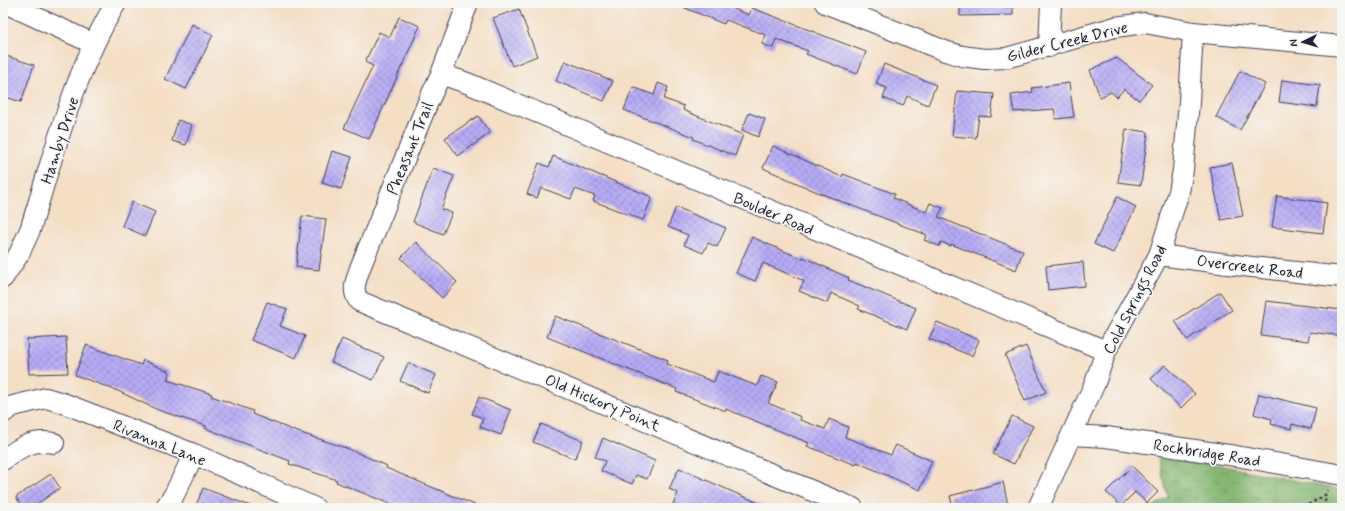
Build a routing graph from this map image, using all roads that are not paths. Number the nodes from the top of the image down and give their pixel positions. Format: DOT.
graph roads {
  1 [pos="5,3"];
  2 [pos="116,3"];
  3 [pos="468,3"];
  4 [pos="825,3"];
  5 [pos="1052,3"];
  6 [pos="1193,32"];
  7 [pos="94,44"];
  8 [pos="1342,46"];
  9 [pos="1049,47"];
  10 [pos="441,74"];
  11 [pos="1159,255"];
  12 [pos="1342,276"];
  13 [pos="3,278"];
  14 [pos="354,294"];
  15 [pos="1106,351"];
  16 [pos="3,413"];
  17 [pos="1072,435"];
  18 [pos="54,443"];
  19 [pos="194,454"];
  20 [pos="3,459"];
  21 [pos="1337,474"];
  22 [pos="165,508"];
  23 [pos="315,508"];
  24 [pos="853,508"];
  25 [pos="1038,508"];
  1 -- 7 [label="street"];
  2 -- 7 [label="street, Hamby Drive"];
  3 -- 10 [label="street, Pheasant Trail"];
  4 -- 9 [label="street, Gilder Creek Drive"];
  5 -- 9 [label="street"];
  6 -- 8 [label="street, Gilder Creek Drive"];
  6 -- 9 [label="street, Gilder Creek Drive"];
  6 -- 11 [label="street, Cold Springs Road"];
  7 -- 13 [label="street, Hamby Drive"];
  10 -- 14 [label="street, Pheasant Trail"];
  10 -- 15 [label="street, Boulder Road"];
  11 -- 12 [label="street, Overcreek Road"];
  11 -- 15 [label="street, Cold Springs Road"];
  14 -- 24 [label="street, Old Hickory Point"];
  15 -- 17 [label="street, Cold Springs Road"];
  16 -- 19 [label="street, Rivanna Lane"];
  17 -- 21 [label="street, Rockbridge Road"];
  17 -- 25 [label="street, Cold Springs Road"];
  18 -- 20 [label="street"];
  19 -- 22 [label="street"];
  19 -- 23 [label="street, Rivanna Lane"];
}
